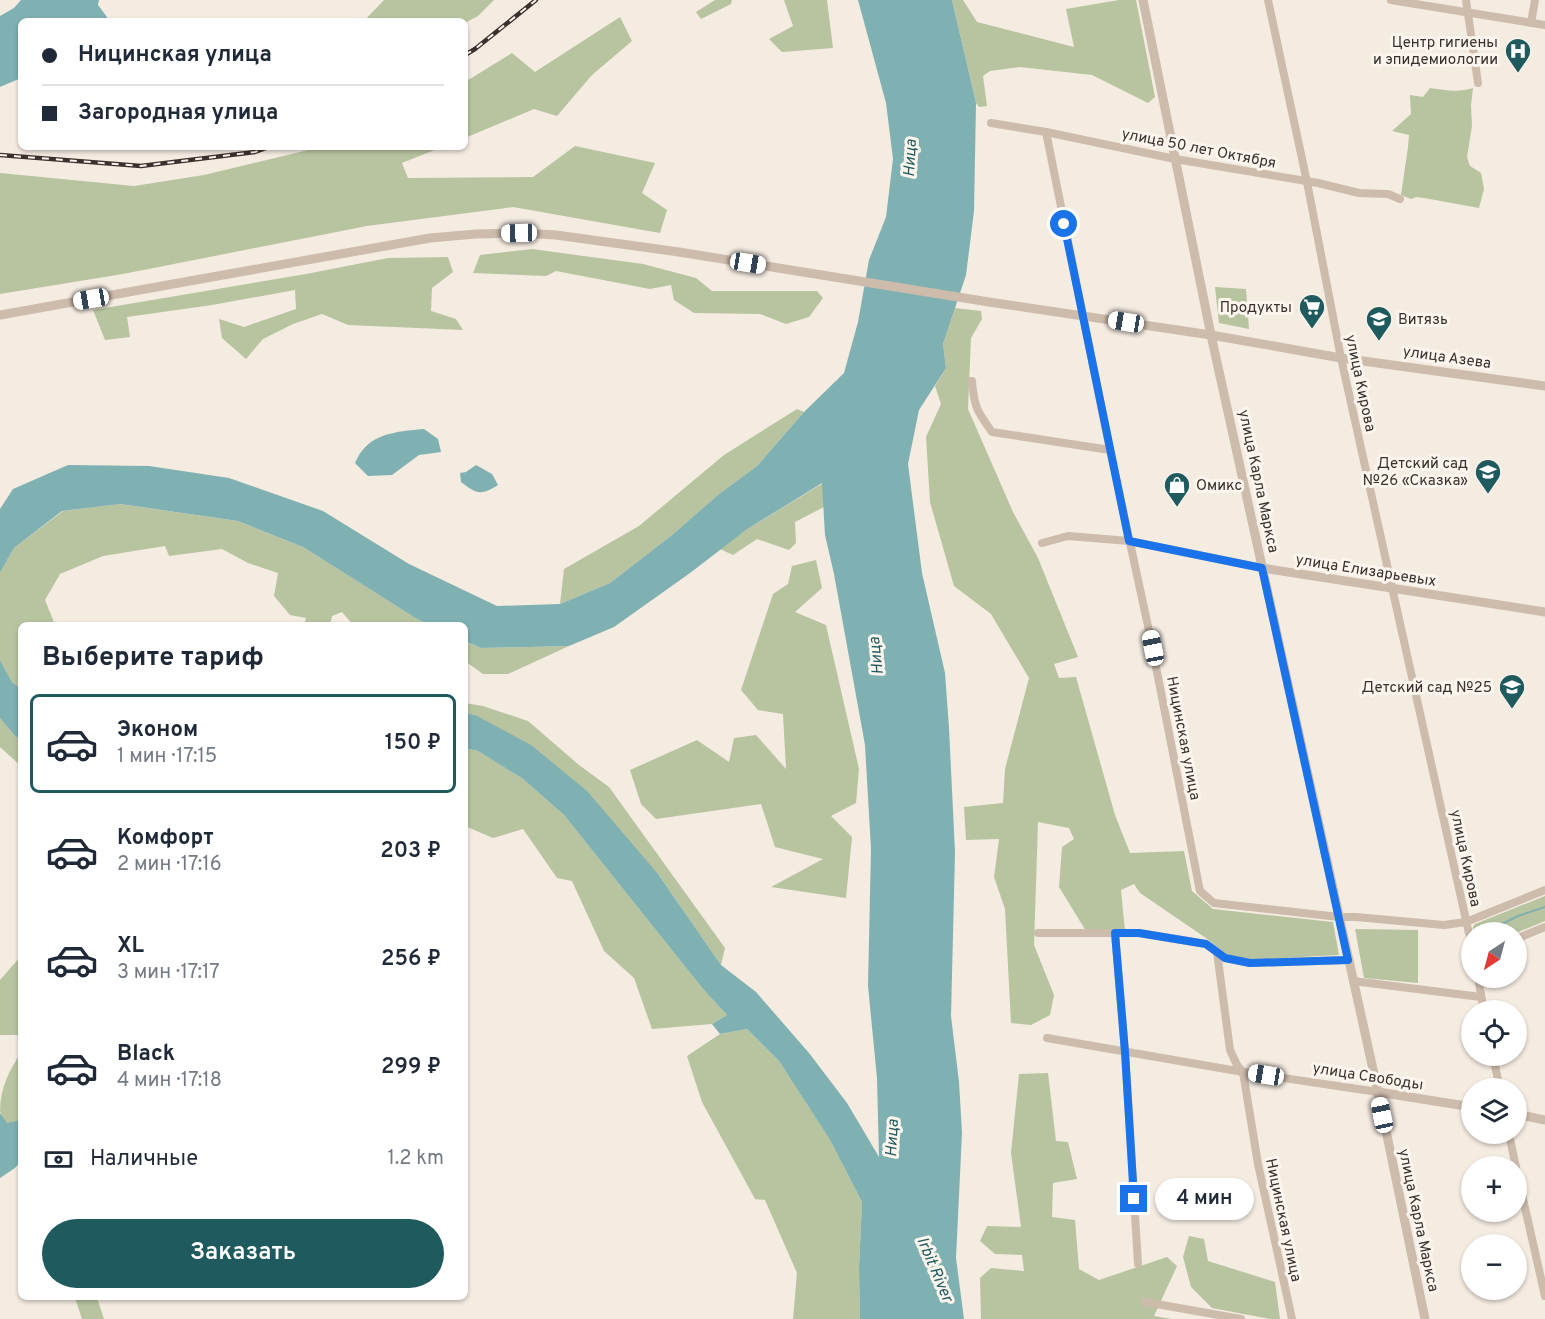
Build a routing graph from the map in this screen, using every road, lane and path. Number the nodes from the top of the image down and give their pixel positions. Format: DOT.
graph roads {
  1 [pos="1143,0"];
  2 [pos="1268,0"];
  3 [pos="1391,0"];
  4 [pos="1466,0"];
  5 [pos="1535,0"];
  6 [pos="1468,12"];
  7 [pos="1531,23"];
  8 [pos="1545,25"];
  9 [pos="1478,83"];
  10 [pos="991,123"];
  11 [pos="1046,132"];
  12 [pos="1175,159"];
  13 [pos="1307,182"];
  14 [pos="1401,199"];
  15 [pos="0,315"];
  16 [pos="1083,315"];
  17 [pos="1211,335"];
  18 [pos="1341,358"];
  19 [pos="972,381"];
  20 [pos="1545,386"];
  21 [pos="1110,450"];
  22 [pos="1129,541"];
  23 [pos="1042,543"];
  24 [pos="1262,568"];
  25 [pos="1392,589"];
  26 [pos="1545,612"];
  27 [pos="1545,890"];
  28 [pos="1339,917"];
  29 [pos="1466,922"];
  30 [pos="1461,923"];
  31 [pos="1545,927"];
  32 [pos="1038,933"];
  33 [pos="1115,933"];
  34 [pos="1527,934"];
  35 [pos="1217,952"];
  36 [pos="1348,960"];
  37 [pos="1353,981"];
  38 [pos="1480,988"];
  39 [pos="1481,997"];
  40 [pos="1482,1000"];
  41 [pos="1047,1038"];
  42 [pos="1125,1052"];
  43 [pos="1243,1072"];
  44 [pos="1378,1092"];
  45 [pos="1461,1105"];
  46 [pos="1527,1116"];
  47 [pos="1545,1120"];
  48 [pos="1527,1216"];
  49 [pos="1138,1264"];
  50 [pos="1545,1296"];
  51 [pos="1145,1302"];
  52 [pos="1241,1319"];
  53 [pos="1292,1319"];
  54 [pos="1425,1319"];
  1 -- 12 [label="street, улица Карла Маркса"];
  2 -- 13 [label="street, улица Кирова"];
  3 -- 6 [label="street"];
  4 -- 6 [label="street"];
  5 -- 7 [label="street"];
  6 -- 7 [label="street"];
  6 -- 9 [label="street"];
  7 -- 8 [label="street"];
  10 -- 11 [label="street, улица 50 лет Октября"];
  11 -- 12 [label="street, улица 50 лет Октября"];
  11 -- 16 [label="street, Ницинская улица"];
  12 -- 13 [label="street, улица 50 лет Октября"];
  12 -- 17 [label="street, улица Карла Маркса"];
  13 -- 14 [label="street, улица 50 лет Октября"];
  13 -- 18 [label="street, улица Кирова"];
  15 -- 16 [label="street, улица Азева"];
  16 -- 17 [label="street, улица Азева"];
  16 -- 21 [label="street, Ницинская улица"];
  17 -- 18 [label="street, улица Азева"];
  17 -- 24 [label="street, улица Карла Маркса"];
  18 -- 20 [label="street, улица Азева"];
  18 -- 25 [label="street, улица Кирова"];
  19 -- 21 [label="street"];
  21 -- 22 [label="street, Ницинская улица"];
  22 -- 23 [label="street, улица Елизарьевых"];
  22 -- 24 [label="street, улица Елизарьевых"];
  22 -- 28 [label="street, Ницинская улица"];
  24 -- 25 [label="street, улица Елизарьевых"];
  24 -- 28 [label="street, улица Карла Маркса"];
  25 -- 26 [label="street, улица Елизарьевых"];
  25 -- 29 [label="street, улица Кирова"];
  27 -- 29 [label="street"];
  28 -- 30 [label="street"];
  28 -- 36 [label="street, улица Карла Маркса"];
  31 -- 34 [label="street"];
  32 -- 33 [label="street"];
  33 -- 35 [label="street"];
  33 -- 42 [label="street"];
  35 -- 36 [label="street"];
  35 -- 43 [label="street, Ницинская улица"];
  36 -- 37 [label="street, улица Карла Маркса"];
  37 -- 39 [label="street"];
  37 -- 44 [label="street, улица Карла Маркса"];
  38 -- 39 [label="street"];
  39 -- 40 [label="street"];
  41 -- 42 [label="street, улица Свободы"];
  42 -- 43 [label="street, улица Свободы"];
  42 -- 49 [label="street"];
  43 -- 44 [label="street, улица Свободы"];
  43 -- 53 [label="street, Ницинская улица"];
  44 -- 45 [label="street, улица Свободы"];
  44 -- 54 [label="street, улица Карла Маркса"];
  46 -- 47 [label="street"];
  48 -- 50 [label="street"];
  51 -- 52 [label="street"];
}
